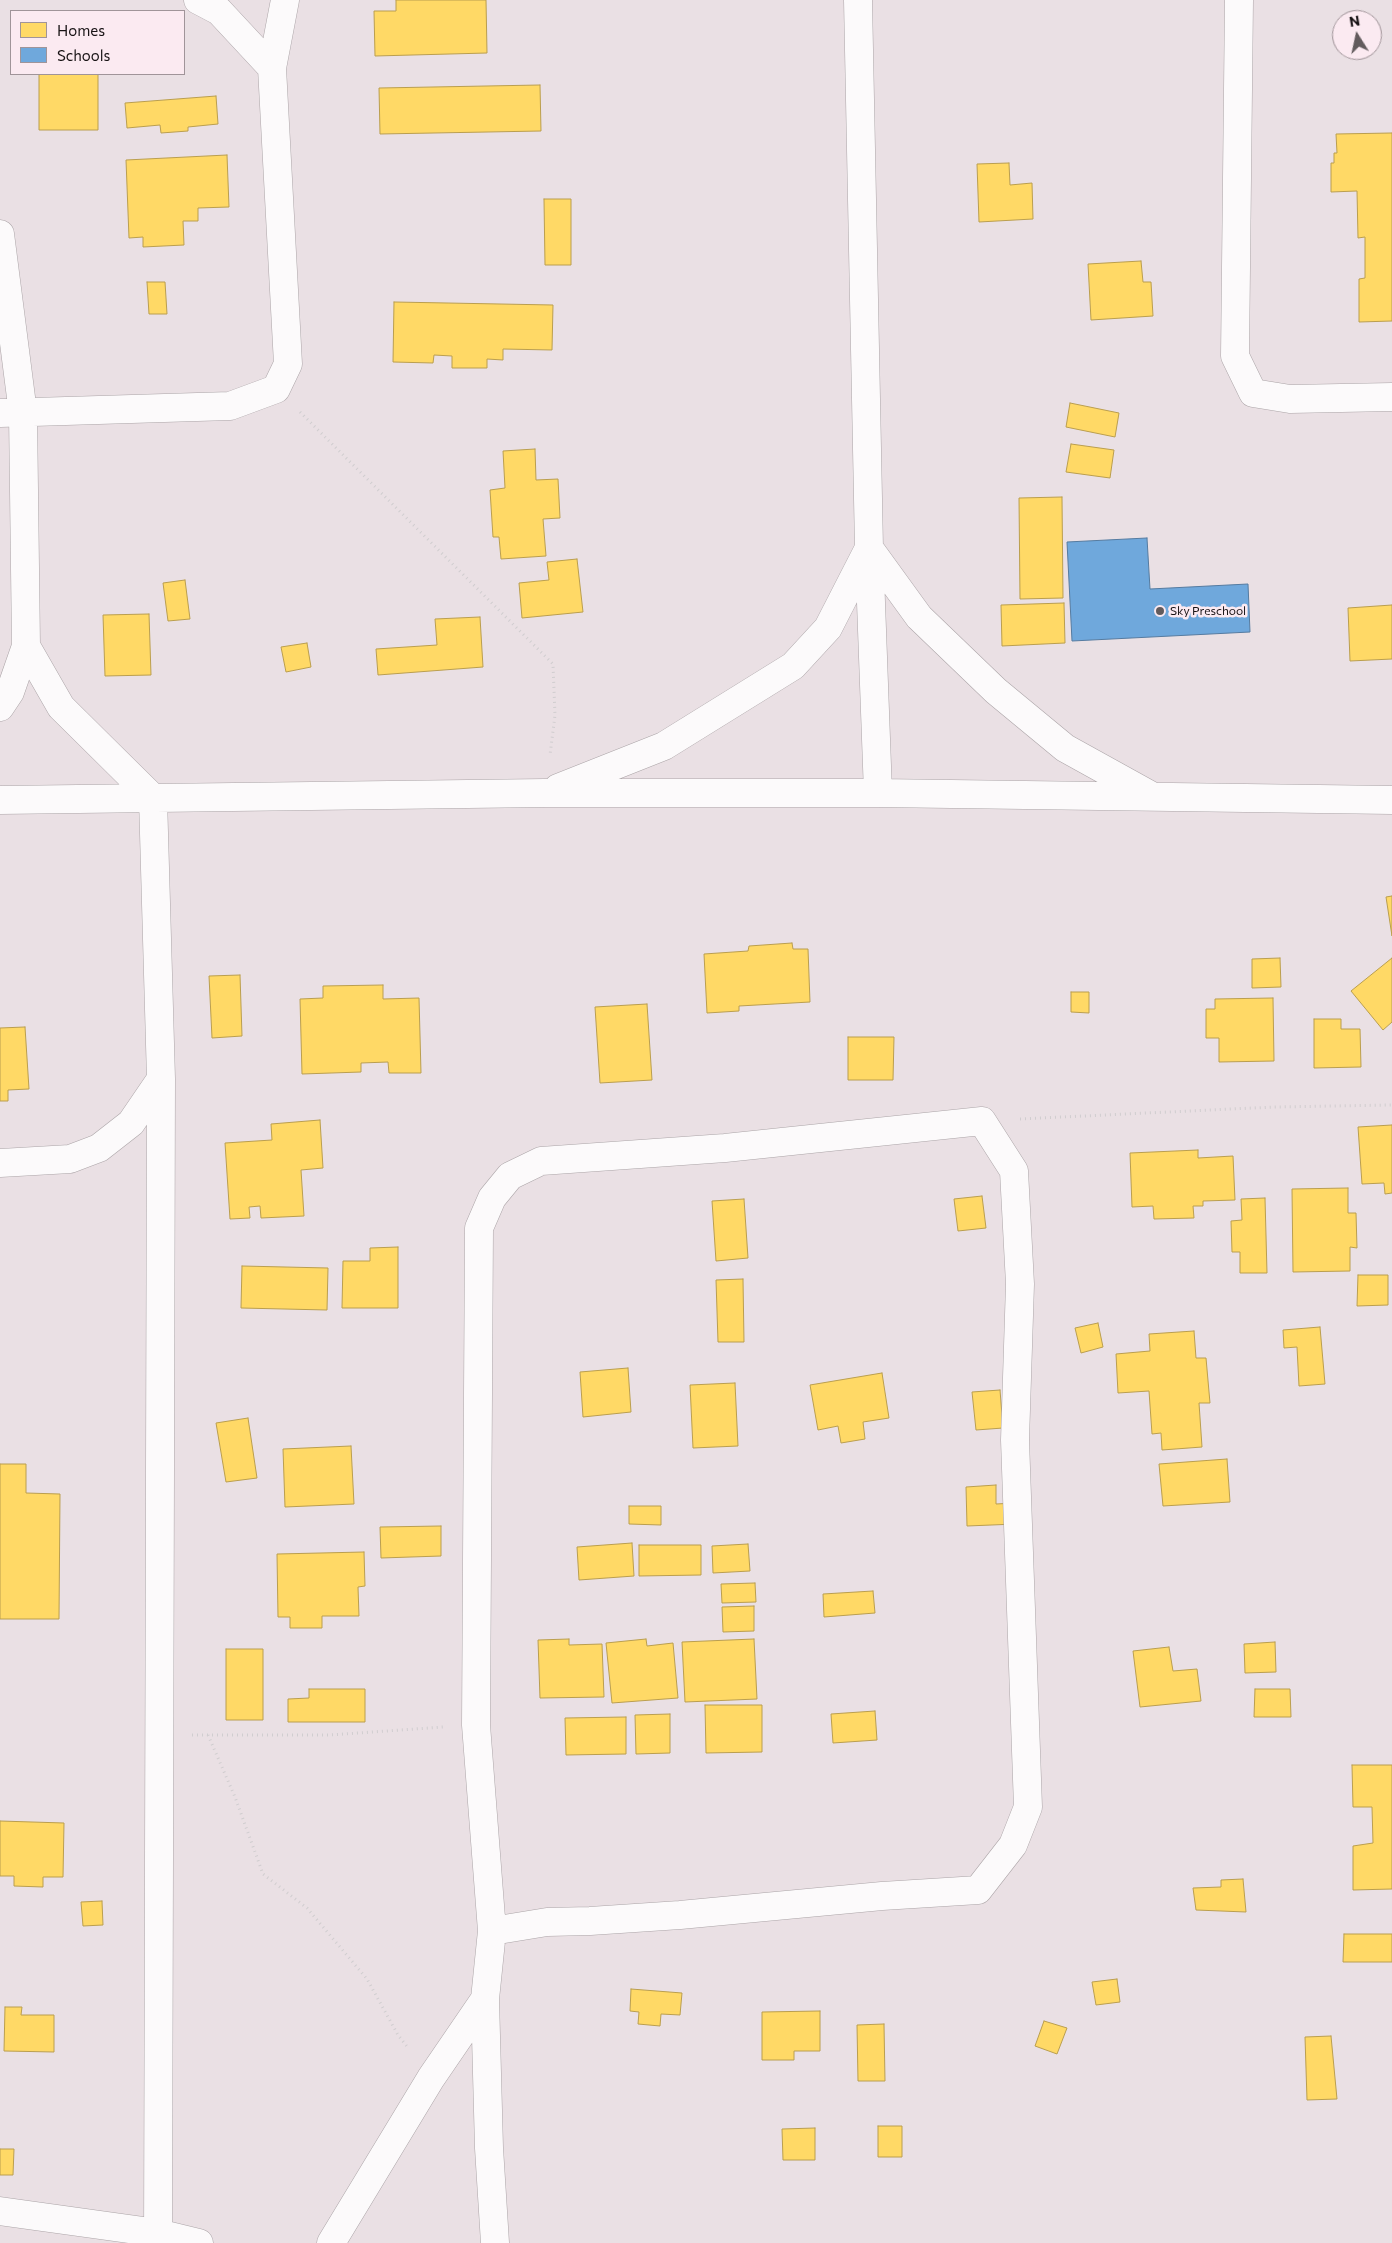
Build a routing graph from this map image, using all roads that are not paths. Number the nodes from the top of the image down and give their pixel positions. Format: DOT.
graph roads {
  1 [pos="198,0"];
  2 [pos="285,0"];
  3 [pos="858,0"];
  4 [pos="1239,0"];
  5 [pos="272,68"];
  6 [pos="0,234"];
  7 [pos="1392,397"];
  8 [pos="12,413"];
  9 [pos="869,548"];
  10 [pos="26,646"];
  11 [pos="0,707"];
  12 [pos="545,793"];
  13 [pos="878,793"];
  14 [pos="1153,797"];
  15 [pos="153,798"];
  16 [pos="0,800"];
  17 [pos="1392,800"];
  18 [pos="161,1079"];
  19 [pos="0,1163"];
  20 [pos="492,1931"];
  21 [pos="485,1999"];
  22 [pos="0,2211"];
  23 [pos="158,2238"];
  24 [pos="199,2243"];
  25 [pos="331,2243"];
  26 [pos="495,2243"];
  1 -- 5 [label="street"];
  2 -- 5 [label="street"];
  3 -- 9 [label="street"];
  4 -- 7 [label="street"];
  5 -- 8 [label="street"];
  6 -- 8 [label="street"];
  8 -- 10 [label="street"];
  9 -- 12 [label="street"];
  9 -- 13 [label="street"];
  9 -- 14 [label="street"];
  10 -- 11 [label="street"];
  10 -- 15 [label="street"];
  12 -- 13 [label="street"];
  12 -- 15 [label="street"];
  13 -- 14 [label="street"];
  14 -- 17 [label="street"];
  15 -- 16 [label="street"];
  15 -- 18 [label="street"];
  18 -- 19 [label="street"];
  18 -- 23 [label="street"];
  20 -- 20 [label="street"];
  20 -- 21 [label="street"];
  21 -- 25 [label="street"];
  21 -- 26 [label="street"];
  22 -- 23 [label="street"];
  23 -- 24 [label="street"];
}
